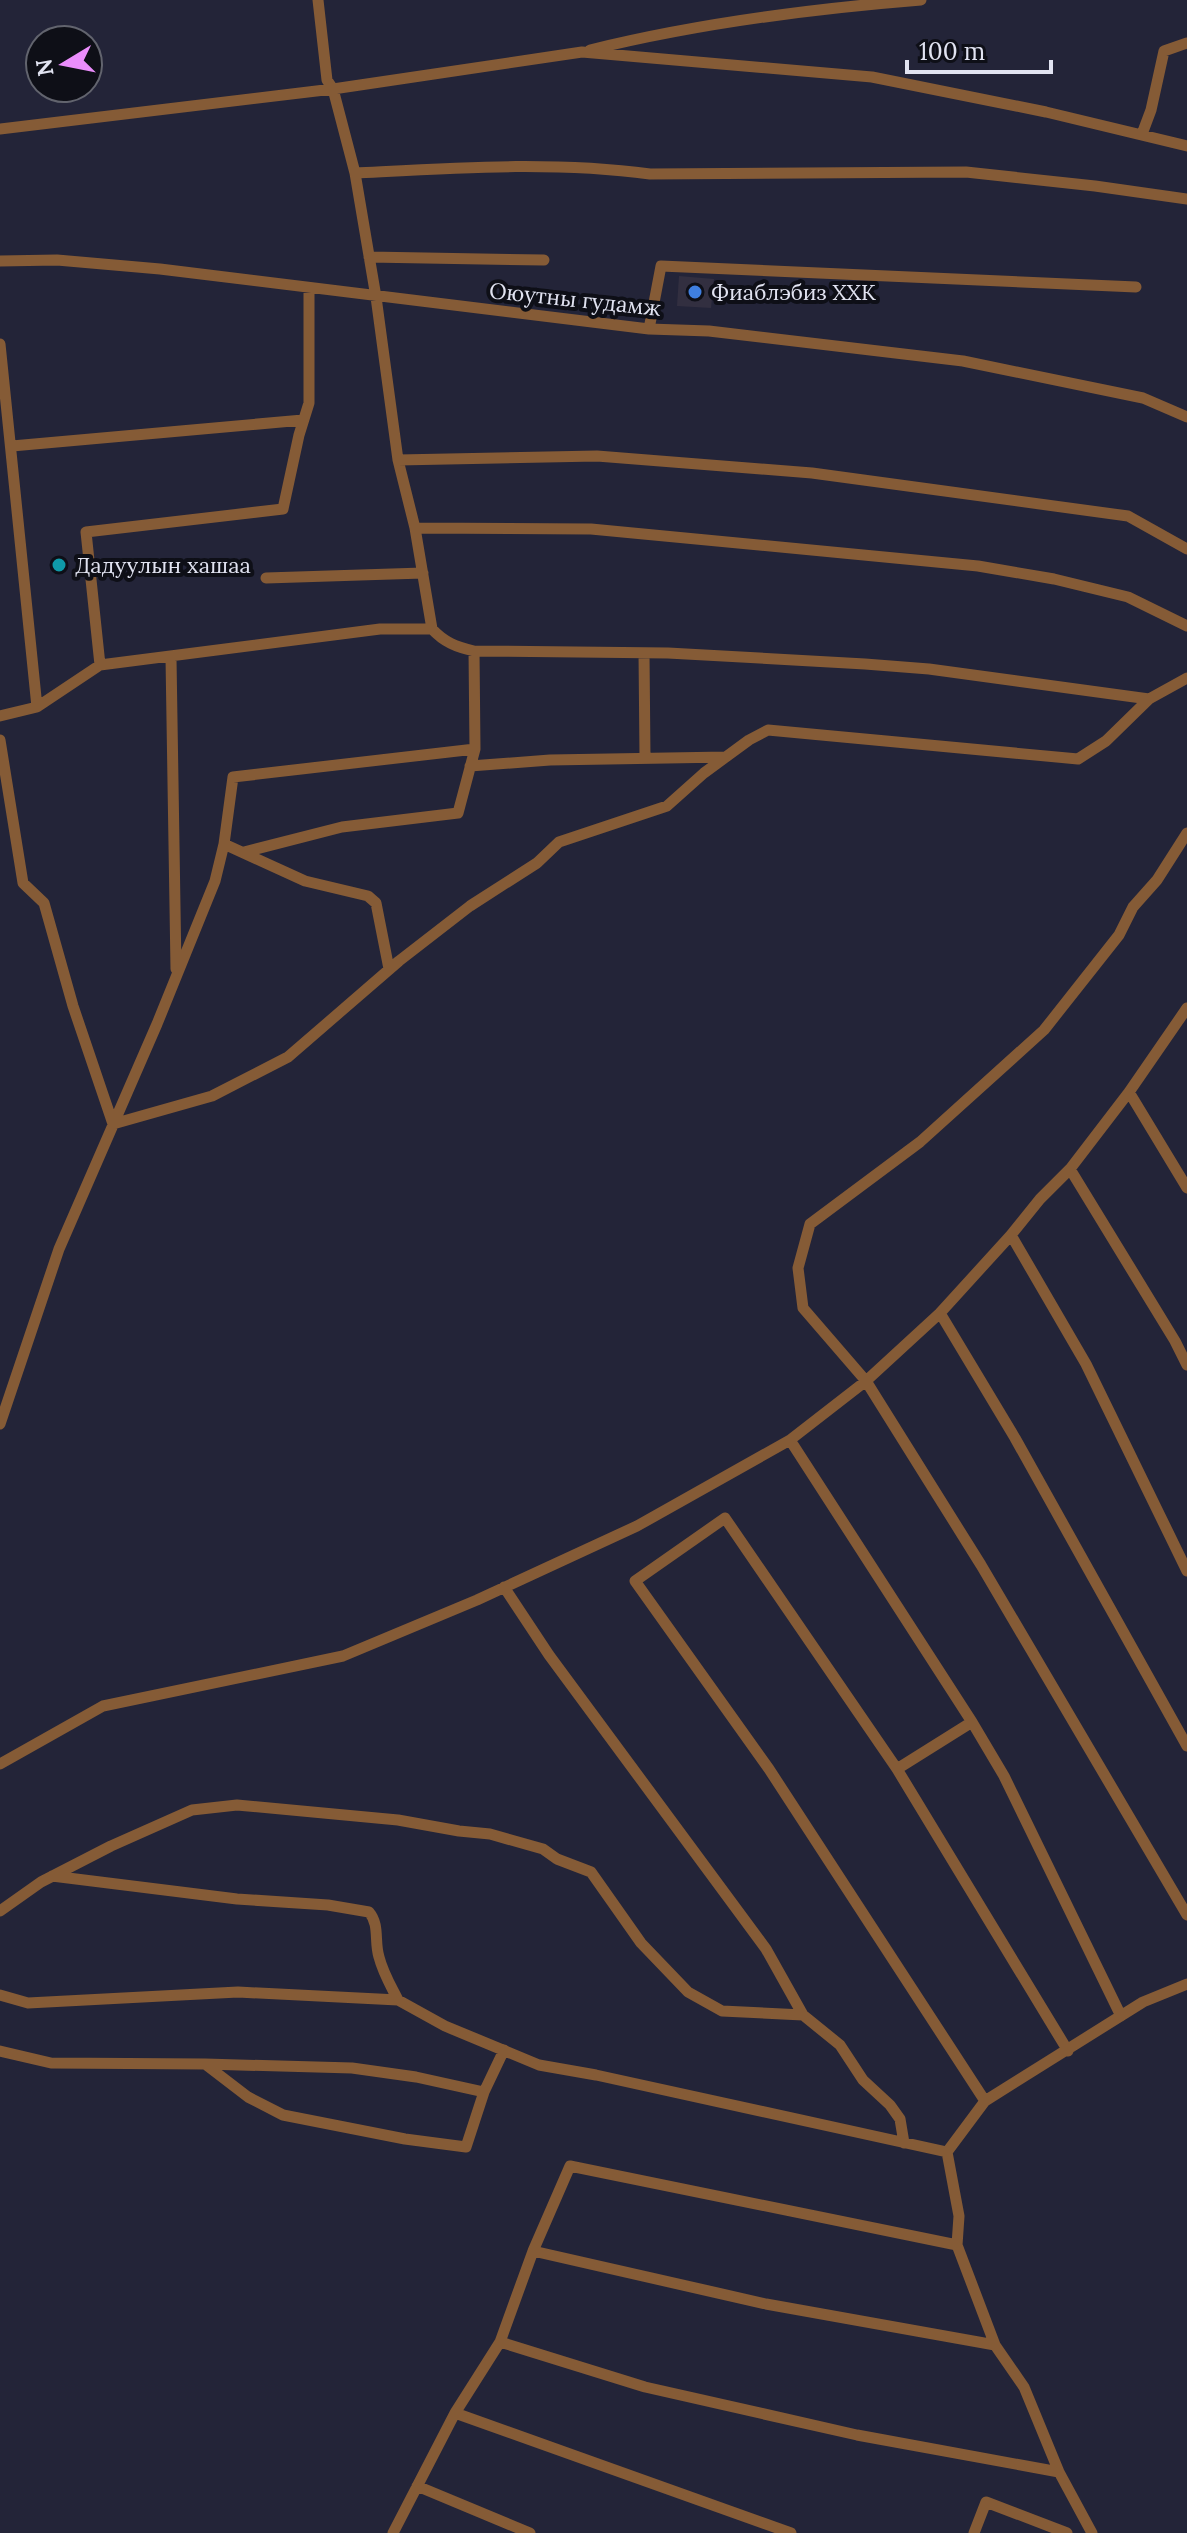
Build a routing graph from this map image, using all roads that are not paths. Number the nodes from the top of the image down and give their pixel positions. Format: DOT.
graph roads {
  1 [pos="318,0"];
  2 [pos="921,0"];
  3 [pos="1187,43"];
  4 [pos="582,52"];
  5 [pos="333,89"];
  6 [pos="0,129"];
  7 [pos="1142,134"];
  8 [pos="1187,146"];
  9 [pos="355,173"];
  10 [pos="1187,199"];
  11 [pos="369,257"];
  12 [pos="544,260"];
  13 [pos="0,261"];
  14 [pos="1136,287"];
  15 [pos="309,288"];
  16 [pos="376,297"];
  17 [pos="649,329"];
  18 [pos="0,344"];
  19 [pos="1187,417"];
  20 [pos="303,420"];
  21 [pos="12,446"];
  22 [pos="398,460"];
  23 [pos="415,528"];
  24 [pos="1187,549"];
  25 [pos="423,573"];
  26 [pos="266,578"];
  27 [pos="1187,626"];
  28 [pos="432,629"];
  29 [pos="474,651"];
  30 [pos="644,653"];
  31 [pos="171,658"];
  32 [pos="100,665"];
  33 [pos="1187,678"];
  34 [pos="1149,699"];
  35 [pos="37,707"];
  36 [pos="0,716"];
  37 [pos="0,740"];
  38 [pos="475,749"];
  39 [pos="645,757"];
  40 [pos="726,757"];
  41 [pos="470,766"];
  42 [pos="1187,833"];
  43 [pos="224,844"];
  44 [pos="244,852"];
  45 [pos="389,969"];
  46 [pos="176,977"];
  47 [pos="1187,1008"];
  48 [pos="1129,1092"];
  49 [pos="113,1124"];
  50 [pos="1070,1169"];
  51 [pos="1187,1188"];
  52 [pos="1011,1235"];
  53 [pos="940,1313"];
  54 [pos="1187,1365"];
  55 [pos="866,1381"];
  56 [pos="0,1424"];
  57 [pos="790,1440"];
  58 [pos="1187,1571"];
  59 [pos="504,1587"];
  60 [pos="972,1722"];
  61 [pos="1187,1746"];
  62 [pos="0,1764"];
  63 [pos="897,1769"];
  64 [pos="52,1876"];
  65 [pos="0,1911"];
  66 [pos="1187,1915"];
  67 [pos="1187,1984"];
  68 [pos="0,1995"];
  69 [pos="398,2000"];
  70 [pos="803,2015"];
  71 [pos="1121,2016"];
  72 [pos="504,2050"];
  73 [pos="0,2051"];
  74 [pos="1068,2051"];
  75 [pos="205,2064"];
  76 [pos="484,2092"];
  77 [pos="985,2101"];
  78 [pos="904,2143"];
  79 [pos="947,2152"];
  80 [pos="957,2245"];
  81 [pos="533,2251"];
  82 [pos="500,2342"];
  83 [pos="995,2345"];
  84 [pos="455,2413"];
  85 [pos="1059,2472"];
  86 [pos="417,2486"];
  87 [pos="393,2533"];
  88 [pos="530,2533"];
  89 [pos="791,2533"];
  90 [pos="974,2533"];
  91 [pos="1067,2533"];
  92 [pos="1092,2533"];
  1 -- 5 [label="street"];
  2 -- 4 [label="street"];
  3 -- 7 [label="street"];
  4 -- 5 [label="street"];
  4 -- 7 [label="street"];
  5 -- 6 [label="street"];
  5 -- 9 [label="street"];
  7 -- 8 [label="street"];
  9 -- 10 [label="street"];
  9 -- 11 [label="street"];
  11 -- 12 [label="street"];
  11 -- 16 [label="street"];
  13 -- 15 [label="street, Оюутны гудамж"];
  14 -- 17 [label="street"];
  15 -- 16 [label="street, Оюутны гудамж"];
  15 -- 20 [label="street"];
  16 -- 17 [label="street, Оюутны гудамж"];
  16 -- 22 [label="street"];
  17 -- 19 [label="street, Оюутны гудамж"];
  18 -- 21 [label="street"];
  20 -- 21 [label="street"];
  20 -- 32 [label="street"];
  21 -- 35 [label="street"];
  22 -- 23 [label="street"];
  22 -- 24 [label="street"];
  23 -- 25 [label="street"];
  23 -- 27 [label="street"];
  25 -- 26 [label="street"];
  25 -- 28 [label="street"];
  28 -- 29 [label="street"];
  28 -- 31 [label="street"];
  29 -- 30 [label="street"];
  29 -- 38 [label="street"];
  30 -- 34 [label="street"];
  30 -- 39 [label="street"];
  31 -- 32 [label="street"];
  31 -- 46 [label="street"];
  32 -- 35 [label="street"];
  33 -- 34 [label="street"];
  34 -- 40 [label="street"];
  35 -- 36 [label="street"];
  37 -- 49 [label="street"];
  38 -- 41 [label="street"];
  38 -- 43 [label="street"];
  39 -- 40 [label="street"];
  39 -- 41 [label="street"];
  40 -- 45 [label="street"];
  41 -- 44 [label="street"];
  42 -- 55 [label="street"];
  43 -- 44 [label="street"];
  43 -- 46 [label="street"];
  44 -- 45 [label="street"];
  45 -- 49 [label="street"];
  46 -- 49 [label="street"];
  47 -- 48 [label="street"];
  48 -- 50 [label="street"];
  48 -- 51 [label="street"];
  49 -- 56 [label="street"];
  50 -- 52 [label="street"];
  50 -- 54 [label="street"];
  52 -- 53 [label="street"];
  52 -- 58 [label="street"];
  53 -- 55 [label="street"];
  53 -- 61 [label="street"];
  55 -- 57 [label="street"];
  55 -- 66 [label="street"];
  57 -- 59 [label="street"];
  57 -- 60 [label="street"];
  59 -- 62 [label="street"];
  59 -- 70 [label="street"];
  60 -- 63 [label="street"];
  60 -- 71 [label="street"];
  63 -- 74 [label="street"];
  63 -- 77 [label="street"];
  64 -- 65 [label="street"];
  64 -- 69 [label="street"];
  64 -- 70 [label="street"];
  67 -- 71 [label="street"];
  68 -- 69 [label="street"];
  69 -- 72 [label="street"];
  70 -- 78 [label="street"];
  71 -- 74 [label="street"];
  72 -- 76 [label="street"];
  72 -- 78 [label="street"];
  73 -- 75 [label="street"];
  74 -- 77 [label="street"];
  75 -- 76 [label="street"];
  75 -- 76 [label="street"];
  77 -- 79 [label="street"];
  78 -- 79 [label="street"];
  79 -- 80 [label="street"];
  80 -- 81 [label="street"];
  80 -- 83 [label="street"];
  81 -- 82 [label="street"];
  81 -- 83 [label="street"];
  82 -- 84 [label="street"];
  82 -- 85 [label="street"];
  83 -- 85 [label="street"];
  84 -- 86 [label="street"];
  84 -- 89 [label="street"];
  85 -- 92 [label="street"];
  86 -- 87 [label="street"];
  86 -- 88 [label="street"];
  90 -- 91 [label="street"];
}
